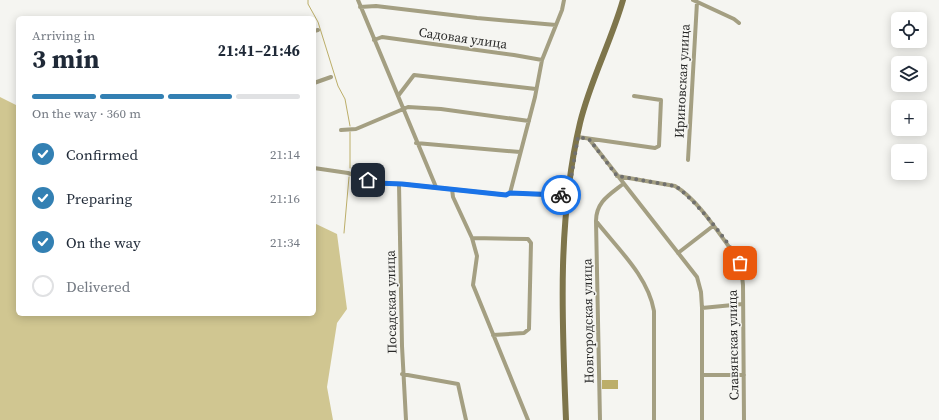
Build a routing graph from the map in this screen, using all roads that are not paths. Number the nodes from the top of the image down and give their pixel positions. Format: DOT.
graph roads {
  1 [pos="358,0"];
  2 [pos="564,0"];
  3 [pos="623,0"];
  4 [pos="695,1"];
  5 [pos="360,7"];
  6 [pos="739,23"];
  7 [pos="556,25"];
  8 [pos="374,40"];
  9 [pos="542,60"];
  10 [pos="331,77"];
  11 [pos="316,82"];
  12 [pos="536,89"];
  13 [pos="398,96"];
  14 [pos="634,96"];
  15 [pos="403,110"];
  16 [pos="529,121"];
  17 [pos="341,130"];
  18 [pos="578,137"];
  19 [pos="589,139"];
  20 [pos="416,143"];
  21 [pos="520,152"];
  22 [pos="688,160"];
  23 [pos="316,168"];
  24 [pos="617,176"];
  25 [pos="399,184"];
  26 [pos="623,184"];
  27 [pos="436,187"];
  28 [pos="452,189"];
  29 [pos="510,193"];
  30 [pos="568,196"];
  31 [pos="596,221"];
  32 [pos="713,226"];
  33 [pos="472,238"];
  34 [pos="678,253"];
  35 [pos="743,304"];
  36 [pos="702,308"];
  37 [pos="493,335"];
  38 [pos="402,374"];
  39 [pos="702,375"];
  40 [pos="744,375"];
  41 [pos="406,420"];
  42 [pos="466,420"];
  43 [pos="528,420"];
  44 [pos="566,420"];
  45 [pos="600,420"];
  46 [pos="654,420"];
  47 [pos="702,420"];
  48 [pos="744,420"];
  1 -- 5 [label="street"];
  2 -- 7 [label="street"];
  3 -- 18 [label="main road"];
  4 -- 6 [label="street"];
  4 -- 22 [label="street, Ириновская улица"];
  5 -- 7 [label="street"];
  5 -- 8 [label="street"];
  7 -- 9 [label="street"];
  8 -- 9 [label="street, Садовая улица"];
  8 -- 13 [label="street"];
  9 -- 12 [label="street"];
  10 -- 11 [label="street"];
  12 -- 13 [label="street"];
  12 -- 16 [label="street"];
  13 -- 15 [label="street"];
  14 -- 19 [label="street"];
  15 -- 16 [label="street"];
  15 -- 17 [label="street"];
  15 -- 20 [label="street"];
  16 -- 21 [label="street"];
  18 -- 19 [label="street"];
  18 -- 30 [label="main road"];
  19 -- 24 [label="street"];
  20 -- 21 [label="street"];
  20 -- 27 [label="street"];
  21 -- 29 [label="street"];
  23 -- 25 [label="street"];
  24 -- 26 [label="street"];
  24 -- 32 [label="street, Славянская улица"];
  25 -- 27 [label="street"];
  25 -- 38 [label="street, Посадская улица"];
  26 -- 31 [label="street, Новгородская улица"];
  26 -- 34 [label="street"];
  27 -- 28 [label="street"];
  28 -- 29 [label="street"];
  28 -- 33 [label="street"];
  29 -- 30 [label="street"];
  30 -- 44 [label="main road"];
  31 -- 45 [label="street, Новгородская улица"];
  31 -- 46 [label="street"];
  32 -- 34 [label="street"];
  32 -- 35 [label="street, Славянская улица"];
  33 -- 37 [label="street"];
  33 -- 37 [label="street"];
  34 -- 36 [label="street"];
  35 -- 36 [label="street"];
  35 -- 40 [label="street, Славянская улица"];
  36 -- 39 [label="street"];
  37 -- 43 [label="street"];
  38 -- 41 [label="street, Посадская улица"];
  38 -- 42 [label="street"];
  39 -- 40 [label="street"];
  39 -- 47 [label="street"];
  40 -- 48 [label="street, Славянская улица"];
}
